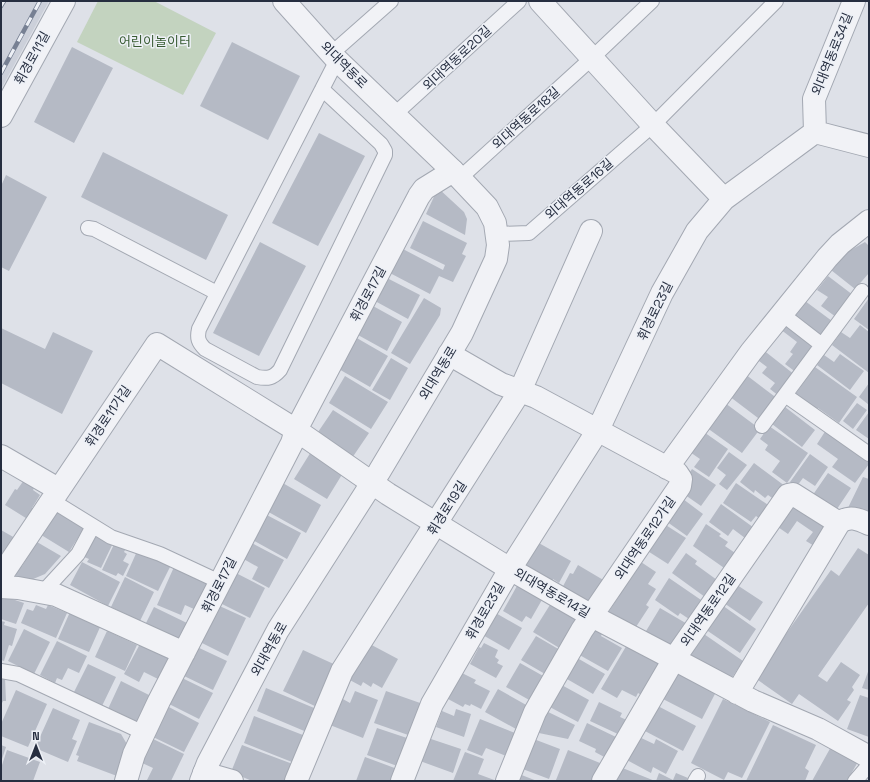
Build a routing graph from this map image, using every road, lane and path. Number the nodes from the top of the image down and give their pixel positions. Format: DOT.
graph roads {
  1 [pos="64,1"];
  2 [pos="284,1"];
  3 [pos="391,1"];
  4 [pos="519,1"];
  5 [pos="540,1"];
  6 [pos="652,1"];
  7 [pos="776,1"];
  8 [pos="854,1"];
  9 [pos="334,57"];
  10 [pos="592,58"];
  11 [pos="322,89"];
  12 [pos="395,114"];
  13 [pos="1,116"];
  14 [pos="653,125"];
  15 [pos="815,132"];
  16 [pos="869,146"];
  17 [pos="457,175"];
  18 [pos="724,200"];
  19 [pos="869,221"];
  20 [pos="88,228"];
  21 [pos="591,232"];
  22 [pos="498,234"];
  23 [pos="862,291"];
  24 [pos="217,293"];
  25 [pos="782,314"];
  26 [pos="822,345"];
  27 [pos="449,354"];
  28 [pos="520,391"];
  29 [pos="785,395"];
  30 [pos="762,426"];
  31 [pos="296,430"];
  32 [pos="598,430"];
  33 [pos="869,454"];
  34 [pos="1,456"];
  35 [pos="667,468"];
  36 [pos="372,483"];
  37 [pos="55,494"];
  38 [pos="839,523"];
  39 [pos="869,524"];
  40 [pos="437,525"];
  41 [pos="93,526"];
  42 [pos="510,569"];
  43 [pos="1,576"];
  44 [pos="220,582"];
  45 [pos="1,587"];
  46 [pos="43,592"];
  47 [pos="592,616"];
  48 [pos="184,653"];
  49 [pos="674,659"];
  50 [pos="1,671"];
  51 [pos="738,693"];
  52 [pos="144,733"];
  53 [pos="869,757"];
  54 [pos="869,765"];
  55 [pos="203,777"];
  56 [pos="126,781"];
  57 [pos="232,781"];
  58 [pos="296,781"];
  59 [pos="402,781"];
  60 [pos="507,781"];
  61 [pos="603,781"];
  62 [pos="856,781"];
  1 -- 13 [label="street, 휘경로11길"];
  2 -- 9 [label="street, 외대역동로"];
  3 -- 9 [label="lane"];
  4 -- 12 [label="lane, 외대역동로20길"];
  5 -- 10 [label="street"];
  6 -- 10 [label="lane, 외대역동로18길"];
  7 -- 14 [label="lane, 외대역동로16길"];
  8 -- 15 [label="street, 외대역동로34길"];
  9 -- 11 [label="lane"];
  9 -- 12 [label="street, 외대역동로"];
  10 -- 14 [label="street"];
  10 -- 17 [label="lane, 외대역동로18길"];
  11 -- 24 [label="lane"];
  11 -- 24 [label="lane"];
  12 -- 17 [label="street, 외대역동로"];
  14 -- 18 [label="street"];
  14 -- 22 [label="lane, 외대역동로16길"];
  15 -- 16 [label="street"];
  15 -- 18 [label="street, 휘경로23길"];
  17 -- 22 [label="street, 외대역동로"];
  17 -- 31 [label="street, 휘경로17길"];
  18 -- 32 [label="street, 휘경로23길"];
  19 -- 25 [label="street"];
  20 -- 24 [label="lane"];
  21 -- 28 [label="street, 휘경로19길"];
  22 -- 27 [label="street, 외대역동로"];
  23 -- 26 [label="lane"];
  25 -- 26 [label="lane"];
  25 -- 35 [label="street"];
  26 -- 29 [label="lane"];
  27 -- 28 [label="street"];
  27 -- 36 [label="street, 외대역동로"];
  28 -- 32 [label="street"];
  28 -- 40 [label="street, 휘경로19길"];
  29 -- 30 [label="lane"];
  29 -- 33 [label="lane"];
  31 -- 36 [label="street, 외대역동로14길"];
  31 -- 37 [label="street, 휘경로11가길"];
  31 -- 44 [label="street, 휘경로17길"];
  32 -- 35 [label="street"];
  32 -- 42 [label="street, 휘경로23길"];
  34 -- 37 [label="street"];
  35 -- 47 [label="street, 외대역동로12가길"];
  36 -- 40 [label="street, 외대역동로14길"];
  36 -- 55 [label="street, 외대역동로"];
  37 -- 41 [label="lane"];
  37 -- 43 [label="street, 휘경로11가길"];
  38 -- 39 [label="street"];
  38 -- 49 [label="street, 외대역동로12길"];
  38 -- 51 [label="street"];
  40 -- 42 [label="street, 외대역동로14길"];
  40 -- 58 [label="street, 휘경로19길"];
  41 -- 44 [label="lane"];
  41 -- 46 [label="lane"];
  42 -- 47 [label="street, 외대역동로14길"];
  42 -- 59 [label="street, 휘경로23길"];
  44 -- 48 [label="street, 휘경로17길"];
  45 -- 46 [label="street"];
  46 -- 48 [label="street"];
  47 -- 49 [label="street, 외대역동로14길"];
  47 -- 60 [label="street, 외대역동로12가길"];
  48 -- 52 [label="street, 휘경로17길"];
  49 -- 51 [label="street, 외대역동로14길"];
  49 -- 61 [label="street, 외대역동로12길"];
  50 -- 52 [label="lane"];
  51 -- 53 [label="street, 외대역동로14길"];
  52 -- 56 [label="street, 휘경로17길"];
  54 -- 62 [label="lane"];
  55 -- 57 [label="street"];
}
